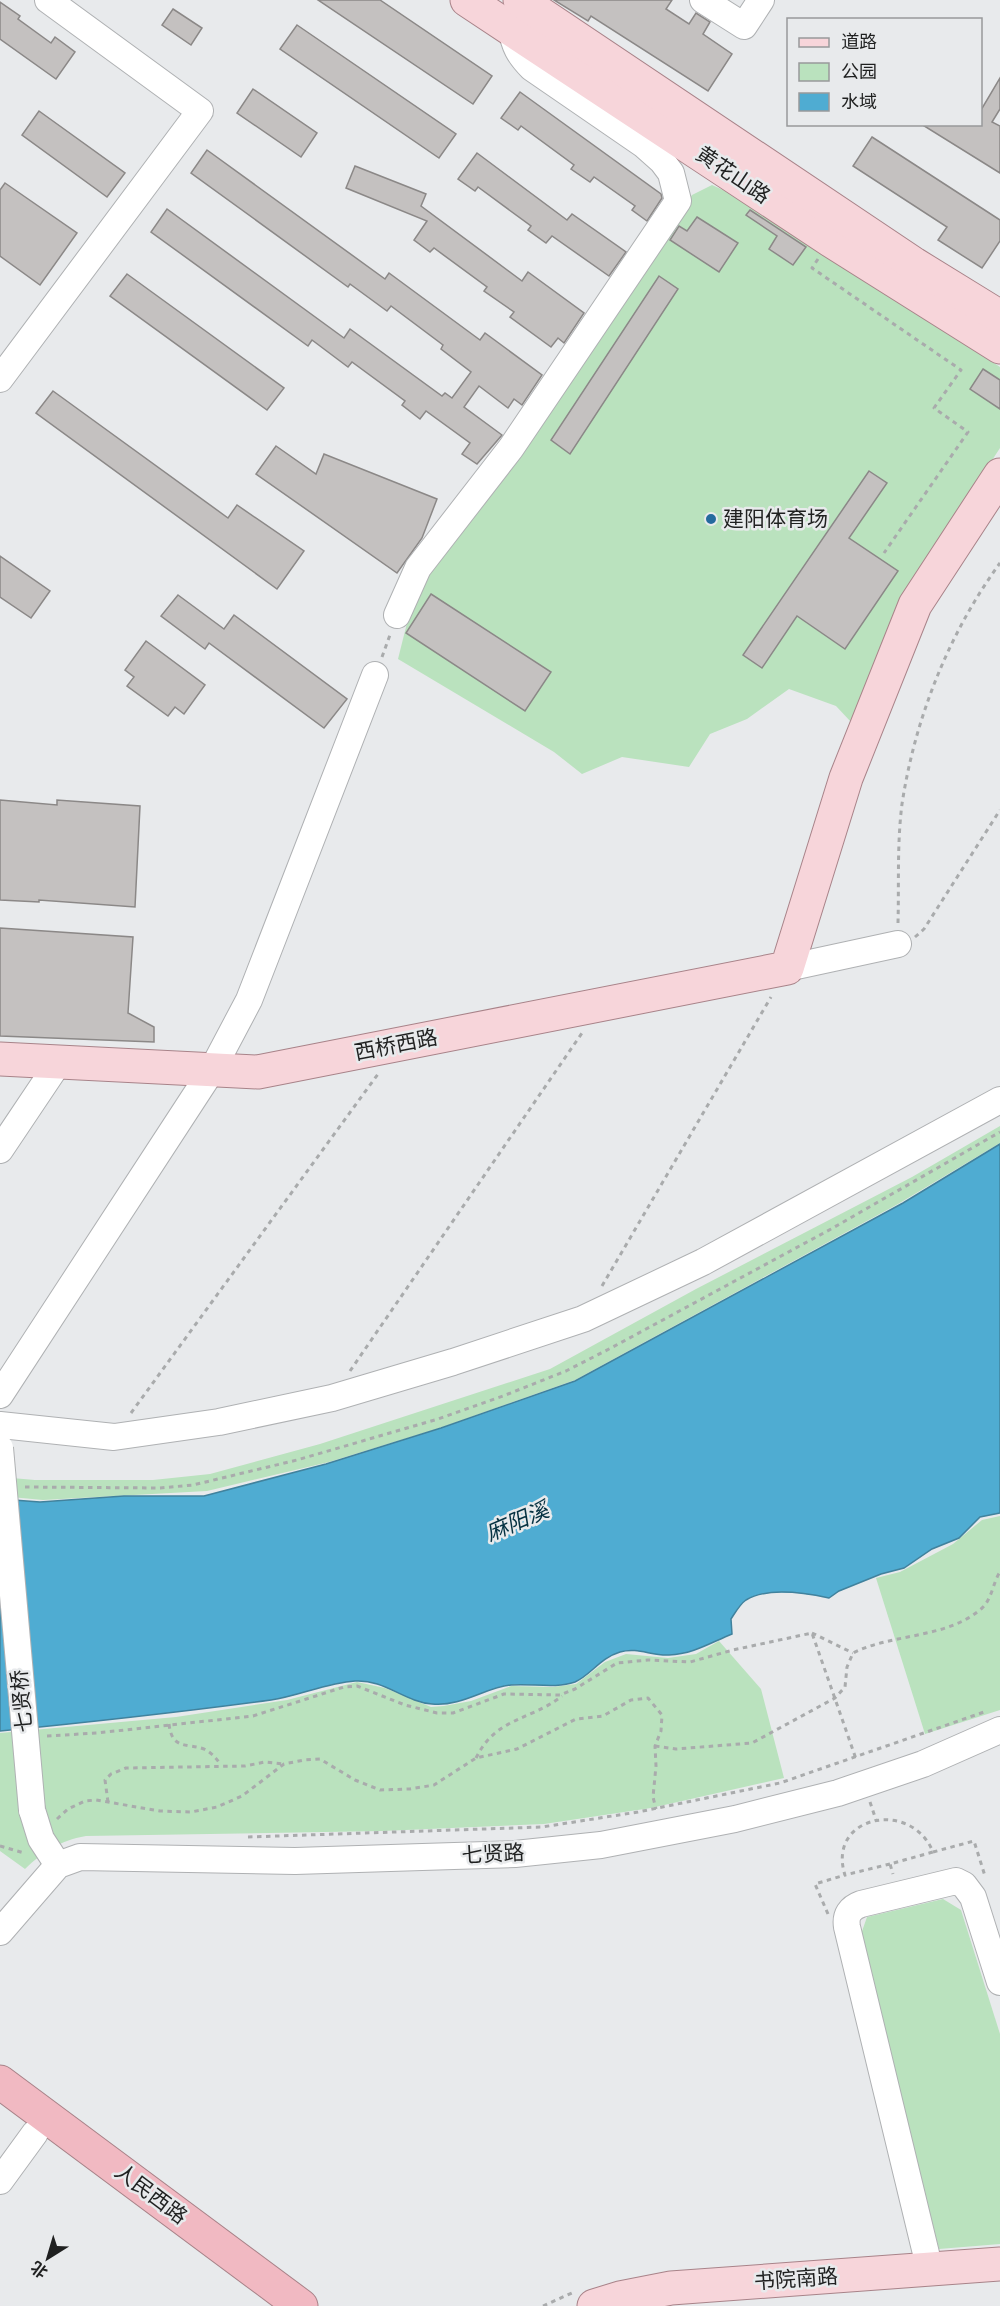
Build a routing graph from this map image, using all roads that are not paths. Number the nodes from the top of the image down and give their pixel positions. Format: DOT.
graph roads {
  1 [pos="48,0"];
  2 [pos="467,0"];
  3 [pos="703,0"];
  4 [pos="761,0"];
  5 [pos="516,14"];
  6 [pos="1000,317"];
  7 [pos="1000,347"];
  8 [pos="0,379"];
  9 [pos="1000,475"];
  10 [pos="398,615"];
  11 [pos="375,675"];
  12 [pos="898,944"];
  13 [pos="788,968"];
  14 [pos="0,1059"];
  15 [pos="59,1062"];
  16 [pos="212,1071"];
  17 [pos="1000,1100"];
  18 [pos="0,1150"];
  19 [pos="0,1395"];
  20 [pos="0,1425"];
  21 [pos="0,1448"];
  22 [pos="994,1720"];
  23 [pos="58,1866"];
  24 [pos="0,1932"];
  25 [pos="1000,1982"];
  26 [pos="0,2082"];
  27 [pos="0,2106"];
  28 [pos="36,2133"];
  29 [pos="0,2181"];
  30 [pos="1000,2264"];
  31 [pos="930,2270"];
  32 [pos="1000,2281"];
  33 [pos="267,2306"];
  34 [pos="301,2306"];
  35 [pos="594,2306"];
  36 [pos="685,2306"];
  1 -- 8 [label="street"];
  2 -- 5 [label="main road, 黄花山路"];
  3 -- 4 [label="street"];
  5 -- 6 [label="main road, 黄花山路"];
  5 -- 7 [label="main road, 黄花山路"];
  5 -- 10 [label="street"];
  9 -- 13 [label="main road"];
  11 -- 16 [label="street"];
  12 -- 13 [label="street"];
  13 -- 16 [label="main road, 西桥西路"];
  14 -- 15 [label="main road, 西桥西路"];
  15 -- 16 [label="main road, 西桥西路"];
  15 -- 18 [label="street"];
  16 -- 19 [label="street"];
  17 -- 20 [label="street"];
  21 -- 23 [label="street, 七贤桥, bridge"];
  22 -- 23 [label="street, 七贤路"];
  23 -- 24 [label="street"];
  25 -- 31 [label="street"];
  26 -- 34 [label="highway, 人民西路"];
  27 -- 28 [label="highway, 人民西路"];
  28 -- 29 [label="street"];
  28 -- 33 [label="highway, 人民西路"];
  30 -- 31 [label="main road, 书院南路"];
  31 -- 35 [label="main road, 书院南路"];
  32 -- 36 [label="main road"];
}
